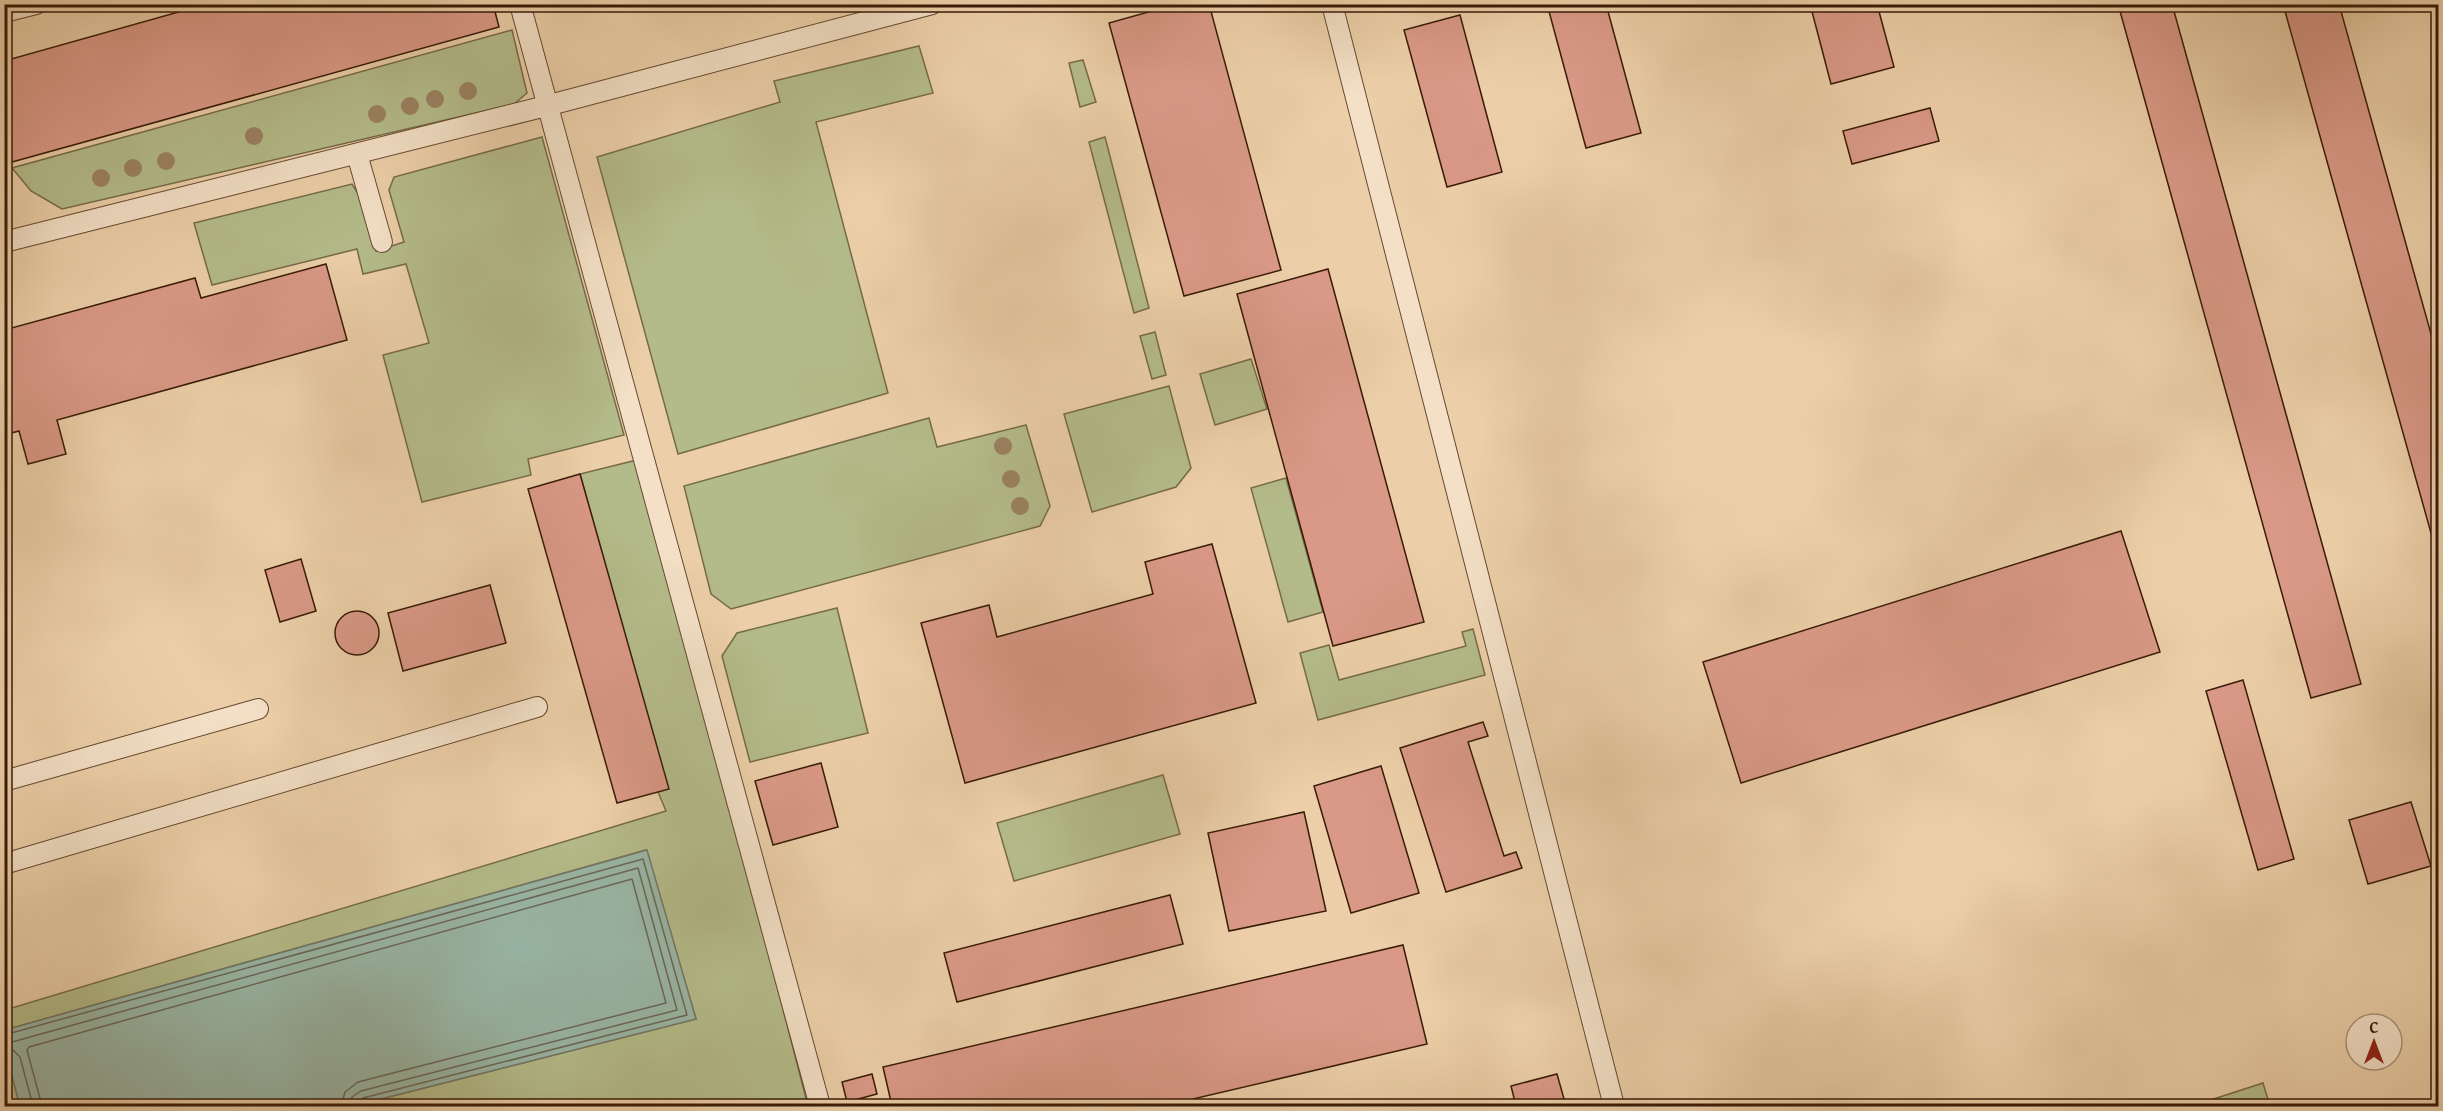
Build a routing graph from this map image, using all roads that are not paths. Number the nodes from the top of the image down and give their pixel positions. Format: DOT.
graph roads {
  1 [pos="36,4"];
  2 [pos="520,4"];
  3 [pos="932,4"];
  4 [pos="1332,4"];
  5 [pos="4,12"];
  6 [pos="546,106"];
  7 [pos="357,154"];
  8 [pos="4,242"];
  9 [pos="382,242"];
  10 [pos="537,707"];
  11 [pos="258,709"];
  12 [pos="4,781"];
  13 [pos="4,864"];
  14 [pos="820,1107"];
  15 [pos="1614,1107"];
  1 -- 5 [label="lane"];
  2 -- 6 [label="lane"];
  3 -- 6 [label="lane"];
  4 -- 15 [label="lane"];
  6 -- 7 [label="lane"];
  6 -- 14 [label="lane"];
  7 -- 8 [label="lane"];
  7 -- 9 [label="lane"];
  10 -- 13 [label="lane"];
  11 -- 12 [label="lane"];
}
